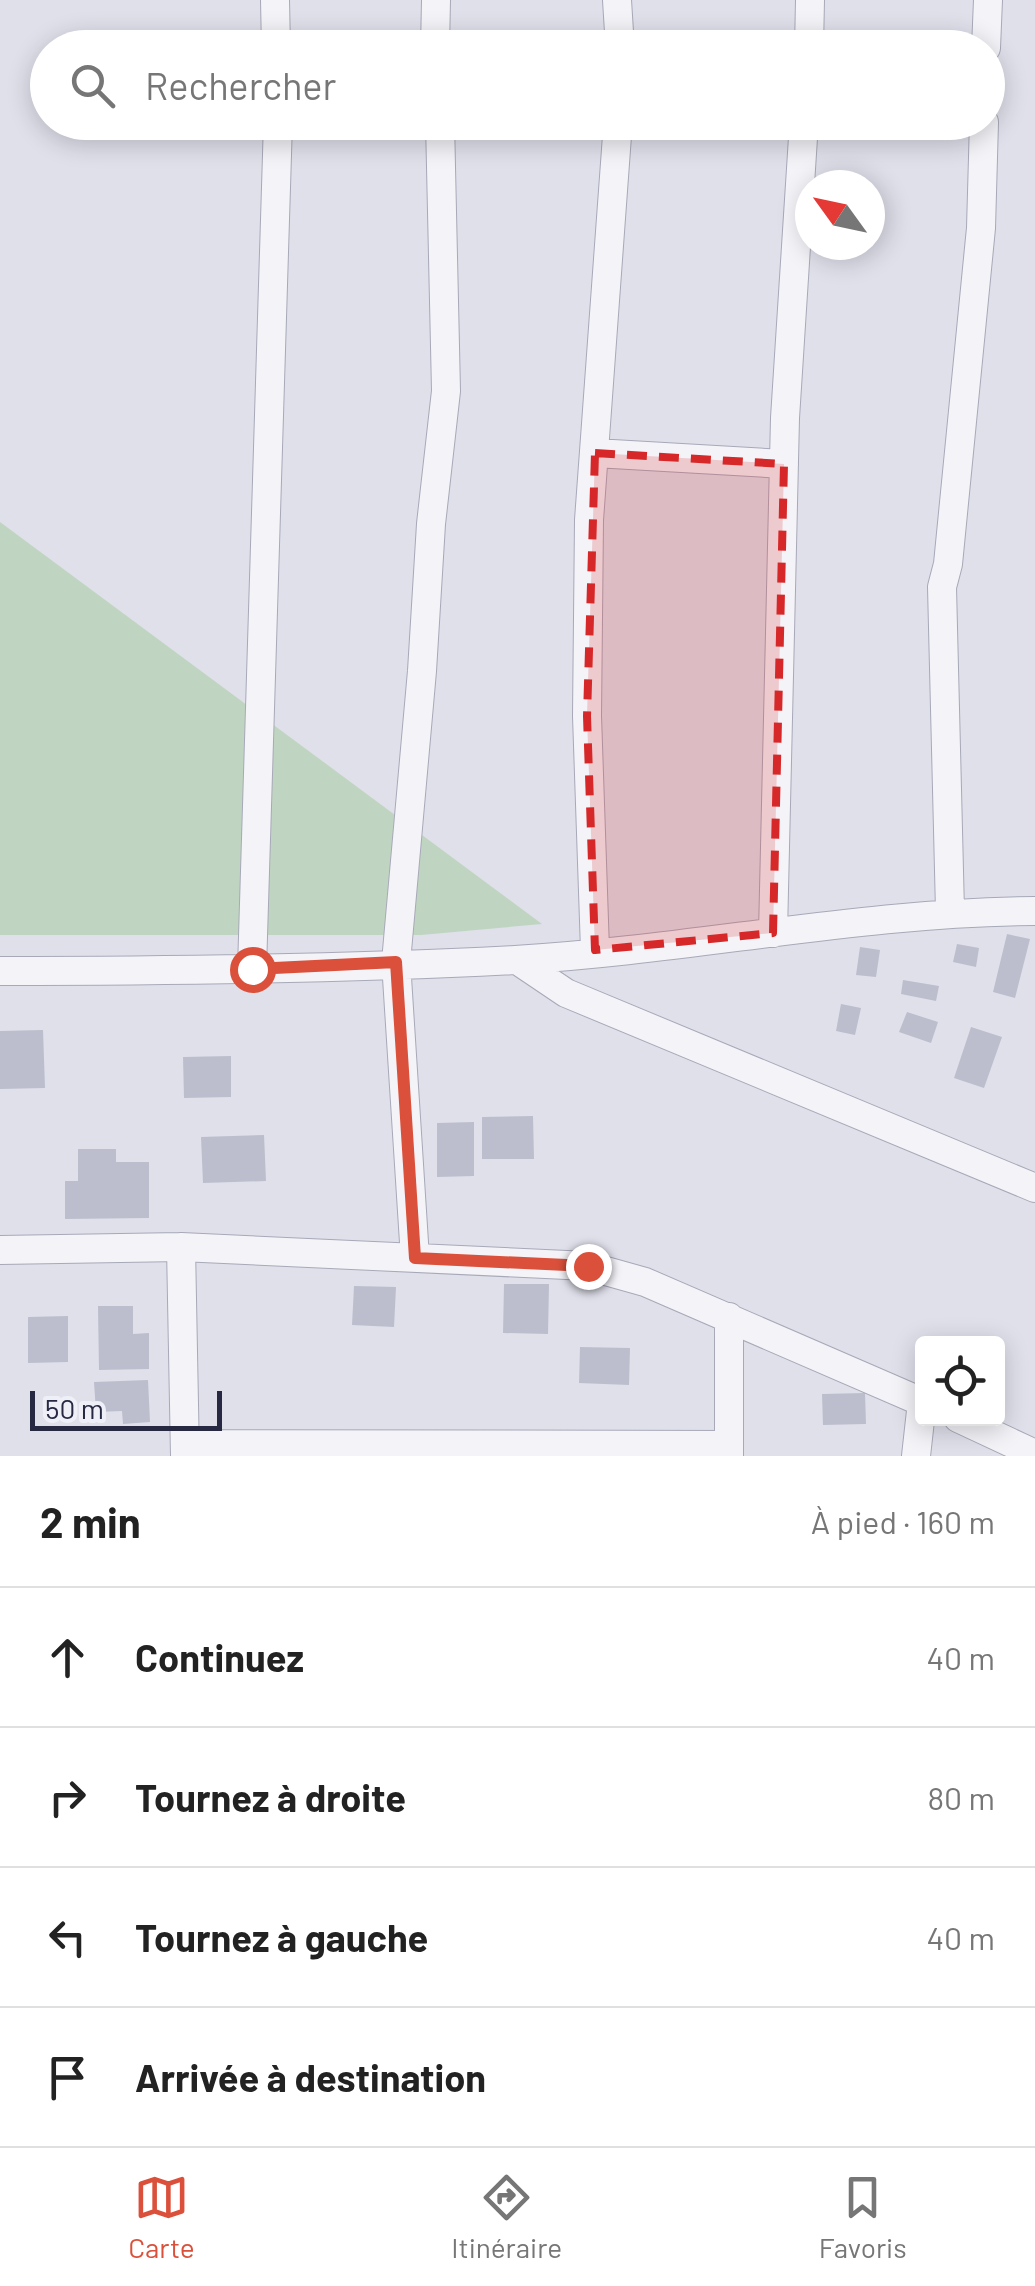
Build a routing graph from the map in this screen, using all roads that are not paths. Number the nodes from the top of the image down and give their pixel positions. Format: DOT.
graph roads {
  1 [pos="275,0"];
  2 [pos="436,0"];
  3 [pos="616,0"];
  4 [pos="810,0"];
  5 [pos="983,4"];
  6 [pos="276,30"];
  7 [pos="435,30"];
  8 [pos="618,30"];
  9 [pos="809,30"];
  10 [pos="985,30"];
  11 [pos="277,140"];
  12 [pos="440,140"];
  13 [pos="617,140"];
  14 [pos="803,140"];
  15 [pos="983,140"];
  16 [pos="595,452"];
  17 [pos="784,464"];
  18 [pos="950,911"];
  19 [pos="1035,911"];
  20 [pos="773,933"];
  21 [pos="596,950"];
  22 [pos="517,960"];
  23 [pos="396,962"];
  24 [pos="252,969"];
  25 [pos="0,972"];
  26 [pos="1035,1188"];
  27 [pos="182,1248"];
  28 [pos="0,1250"];
  29 [pos="415,1258"];
  30 [pos="729,1317"];
  31 [pos="915,1399"];
  32 [pos="919,1426"];
  33 [pos="975,1426"];
  34 [pos="185,1450"];
  35 [pos="728,1450"];
  36 [pos="1035,1454"];
  37 [pos="916,1456"];
  1 -- 6 [label="street"];
  2 -- 7 [label="street"];
  3 -- 8 [label="street"];
  4 -- 9 [label="street"];
  5 -- 10 [label="street"];
  11 -- 24 [label="street"];
  12 -- 23 [label="street"];
  13 -- 16 [label="street"];
  14 -- 17 [label="street"];
  15 -- 18 [label="street"];
  16 -- 17 [label="street"];
  16 -- 21 [label="street"];
  17 -- 20 [label="street"];
  18 -- 19 [label="street"];
  18 -- 20 [label="street"];
  20 -- 21 [label="street"];
  21 -- 22 [label="street"];
  22 -- 23 [label="street"];
  22 -- 26 [label="street"];
  23 -- 24 [label="street"];
  23 -- 29 [label="street"];
  24 -- 25 [label="street"];
  27 -- 28 [label="street"];
  27 -- 29 [label="street"];
  27 -- 34 [label="street"];
  29 -- 30 [label="street"];
  30 -- 31 [label="street"];
  30 -- 35 [label="street"];
  32 -- 37 [label="street"];
  33 -- 36 [label="street"];
  34 -- 35 [label="street"];
}
